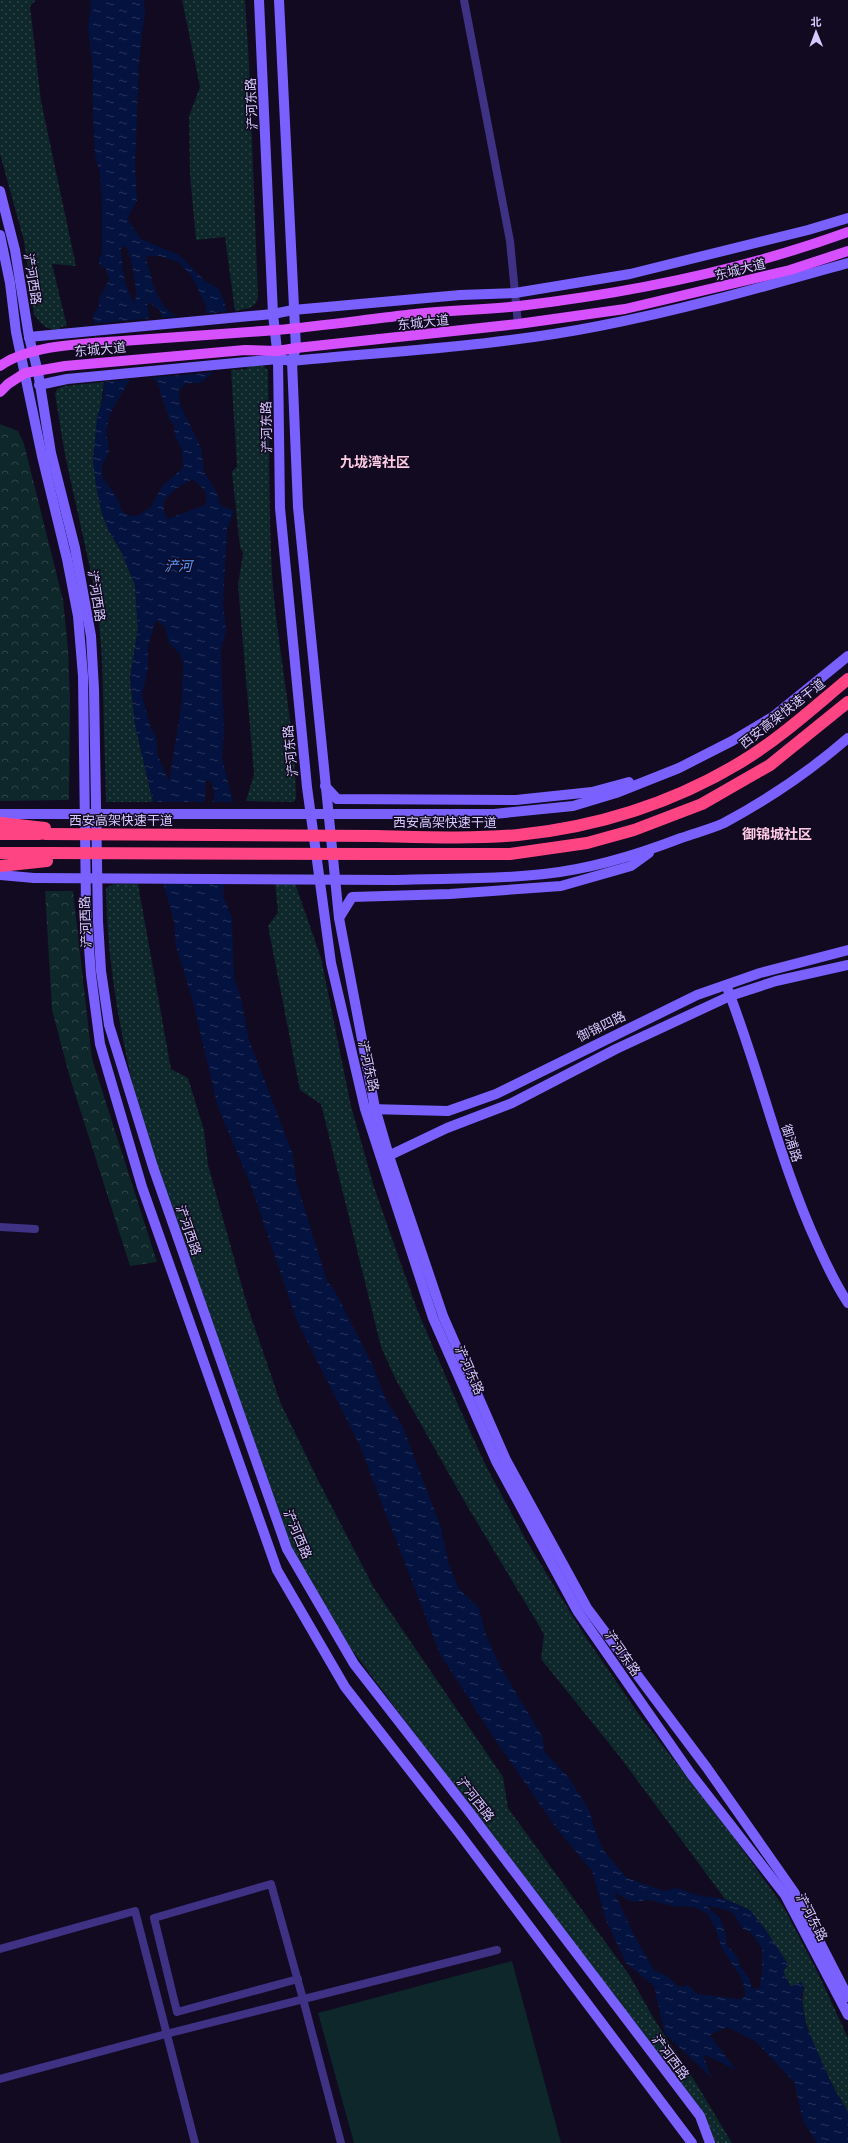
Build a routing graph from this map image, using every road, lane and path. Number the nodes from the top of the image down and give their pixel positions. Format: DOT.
graph roads {
  1 [pos="259,0"];
  2 [pos="279,0"];
  3 [pos="464,0"];
  4 [pos="0,191"];
  5 [pos="848,218"];
  6 [pos="848,232"];
  7 [pos="0,235"];
  8 [pos="848,251"];
  9 [pos="848,263"];
  10 [pos="516,293"];
  11 [pos="516,306"];
  12 [pos="293,310"];
  13 [pos="272,314"];
  14 [pos="518,324"];
  15 [pos="295,328"];
  16 [pos="276,330"];
  17 [pos="29,337"];
  18 [pos="296,348"];
  19 [pos="33,352"];
  20 [pos="22,354"];
  21 [pos="278,355"];
  22 [pos="292,361"];
  23 [pos="0,366"];
  24 [pos="38,372"];
  25 [pos="25,373"];
  26 [pos="39,386"];
  27 [pos="0,392"];
  28 [pos="848,656"];
  29 [pos="848,679"];
  30 [pos="848,702"];
  31 [pos="848,738"];
  32 [pos="679,768"];
  33 [pos="325,786"];
  34 [pos="0,814"];
  35 [pos="0,823"];
  36 [pos="45,831"];
  37 [pos="0,834"];
  38 [pos="658,847"];
  39 [pos="0,853"];
  40 [pos="47,857"];
  41 [pos="0,866"];
  42 [pos="0,875"];
  43 [pos="339,918"];
  44 [pos="848,950"];
  45 [pos="848,965"];
  46 [pos="726,985"];
  47 [pos="730,996"];
  48 [pos="370,1108"];
  49 [pos="385,1158"];
  50 [pos="0,1227"];
  51 [pos="35,1229"];
  52 [pos="848,1303"];
  53 [pos="0,1948"];
  54 [pos="498,1950"];
  55 [pos="298,1979"];
  56 [pos="848,1997"];
  57 [pos="303,1999"];
  58 [pos="848,2015"];
  59 [pos="166,2034"];
  60 [pos="0,2079"];
  61 [pos="194,2143"];
  62 [pos="341,2143"];
  63 [pos="692,2143"];
  64 [pos="710,2143"];
  1 -- 13 [label="main road, 浐河东路"];
  2 -- 12 [label="main road, 浐河东路"];
  3 -- 10 [label="street"];
  4 -- 17 [label="main road, 浐河西路"];
  5 -- 10 [label="main road"];
  6 -- 11 [label="main road, 东城大道"];
  7 -- 20 [label="main road, 浐河西路"];
  8 -- 14 [label="main road, 东城大道"];
  9 -- 22 [label="main road"];
  10 -- 11 [label="street"];
  10 -- 12 [label="main road"];
  11 -- 14 [label="street"];
  11 -- 15 [label="main road, 东城大道"];
  12 -- 13 [label="main road"];
  12 -- 15 [label="main road, 浐河东路"];
  13 -- 16 [label="main road, 浐河东路"];
  13 -- 17 [label="main road"];
  14 -- 18 [label="main road, 东城大道"];
  15 -- 16 [label="main road, 东城大道"];
  15 -- 18 [label="main road, 浐河东路"];
  16 -- 19 [label="main road, 东城大道"];
  16 -- 21 [label="main road, 浐河东路"];
  17 -- 19 [label="main road, 浐河西路"];
  18 -- 21 [label="main road, 东城大道"];
  18 -- 22 [label="main road, 浐河东路"];
  19 -- 20 [label="main road, 东城大道"];
  19 -- 24 [label="main road, 浐河西路"];
  20 -- 23 [label="main road, 东城大道"];
  20 -- 25 [label="main road, 浐河西路"];
  21 -- 22 [label="main road"];
  21 -- 24 [label="main road, 东城大道"];
  21 -- 26 [label="main road"];
  21 -- 48 [label="main road, 浐河东路"];
  22 -- 33 [label="main road, 浐河东路"];
  24 -- 25 [label="main road, 东城大道"];
  24 -- 26 [label="main road, 浐河西路"];
  25 -- 27 [label="main road"];
  25 -- 63 [label="main road, 浐河西路"];
  26 -- 64 [label="main road, 浐河西路"];
  28 -- 32 [label="main road"];
  29 -- 36 [label="highway, 西安高架快速干道, bridge"];
  30 -- 40 [label="highway, bridge"];
  31 -- 38 [label="main road"];
  32 -- 33 [label="main road"];
  32 -- 34 [label="main road, bridge"];
  33 -- 43 [label="main road, 浐河东路"];
  35 -- 36 [label="highway"];
  36 -- 37 [label="highway, 西安高架快速干道"];
  38 -- 42 [label="main road, bridge"];
  38 -- 43 [label="main road"];
  39 -- 40 [label="highway"];
  40 -- 41 [label="highway"];
  43 -- 48 [label="main road, 浐河东路"];
  44 -- 46 [label="main road, 御锦四路"];
  45 -- 47 [label="main road, 御锦四路"];
  46 -- 47 [label="main road, 御浦路"];
  46 -- 48 [label="main road, 御锦四路"];
  47 -- 49 [label="main road, 御锦四路"];
  47 -- 52 [label="main road, 御浦路"];
  48 -- 49 [label="main road, 浐河东路"];
  49 -- 56 [label="main road, 浐河东路"];
  49 -- 58 [label="main road, 浐河东路"];
  50 -- 51 [label="street"];
  53 -- 59 [label="street"];
  54 -- 57 [label="street"];
  55 -- 55 [label="street"];
  55 -- 57 [label="street"];
  57 -- 59 [label="street"];
  57 -- 62 [label="street"];
  59 -- 60 [label="street"];
  59 -- 61 [label="street"];
}
